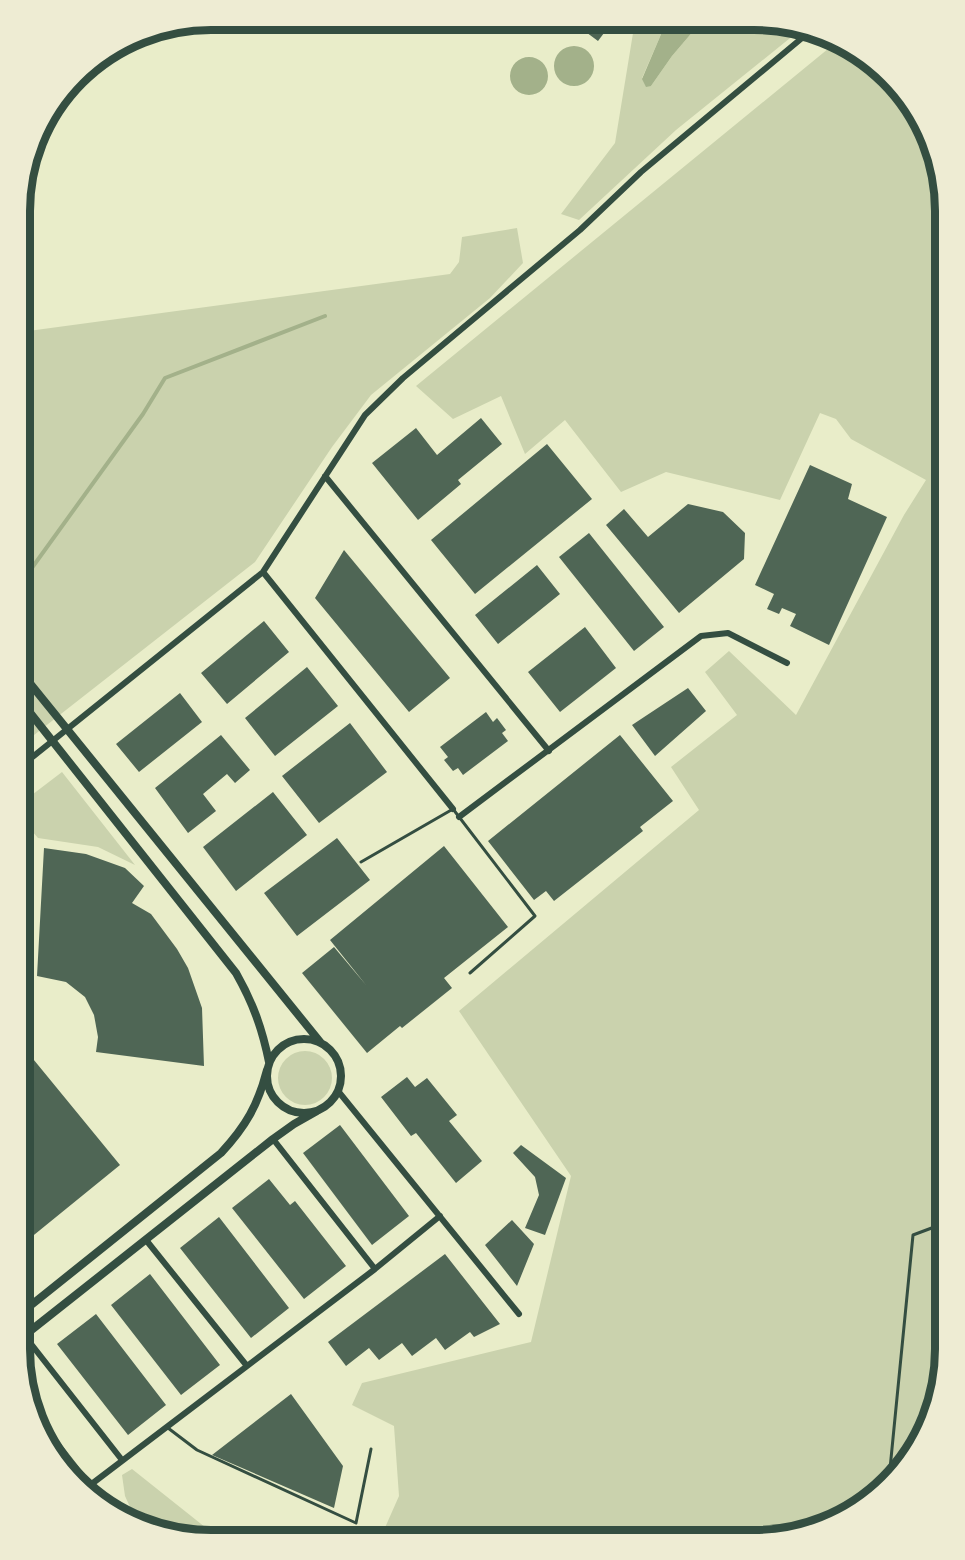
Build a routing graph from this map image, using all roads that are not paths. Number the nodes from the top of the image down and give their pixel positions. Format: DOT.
graph roads {
  1 [pos="803,37"];
  2 [pos="325,476"];
  3 [pos="263,572"];
  4 [pos="786,663"];
  5 [pos="30,684"];
  6 [pos="30,713"];
  7 [pos="66,729"];
  8 [pos="52,742"];
  9 [pos="549,751"];
  10 [pos="30,759"];
  11 [pos="453,809"];
  12 [pos="459,817"];
  13 [pos="361,862"];
  14 [pos="470,973"];
  15 [pos="321,1043"];
  16 [pos="268,1066"];
  17 [pos="338,1091"];
  18 [pos="317,1111"];
  19 [pos="273,1139"];
  20 [pos="440,1216"];
  21 [pos="935,1227"];
  22 [pos="146,1240"];
  23 [pos="375,1269"];
  24 [pos="30,1306"];
  25 [pos="519,1314"];
  26 [pos="30,1331"];
  27 [pos="30,1347"];
  28 [pos="247,1366"];
  29 [pos="167,1427"];
  30 [pos="371,1449"];
  31 [pos="122,1460"];
  32 [pos="890,1468"];
  33 [pos="91,1484"];
  1 -- 2 [label="street"];
  2 -- 3 [label="street"];
  2 -- 9 [label="street"];
  3 -- 7 [label="street"];
  3 -- 11 [label="street"];
  4 -- 9 [label="street"];
  5 -- 7 [label="main road"];
  6 -- 8 [label="main road"];
  7 -- 8 [label="street"];
  7 -- 15 [label="main road"];
  8 -- 10 [label="street"];
  8 -- 16 [label="main road"];
  9 -- 12 [label="street"];
  11 -- 12 [label="lane"];
  11 -- 13 [label="lane"];
  12 -- 14 [label="lane"];
  15 -- 16 [label="main road"];
  15 -- 17 [label="main road"];
  16 -- 18 [label="main road"];
  16 -- 24 [label="main road"];
  17 -- 18 [label="main road"];
  17 -- 20 [label="street"];
  18 -- 19 [label="main road"];
  19 -- 22 [label="main road"];
  19 -- 23 [label="street"];
  20 -- 23 [label="street"];
  20 -- 25 [label="street"];
  21 -- 32 [label="lane"];
  22 -- 26 [label="main road"];
  22 -- 28 [label="street"];
  23 -- 28 [label="street"];
  27 -- 31 [label="street"];
  28 -- 29 [label="street"];
  29 -- 30 [label="lane"];
  29 -- 31 [label="street"];
  31 -- 33 [label="street"];
}
